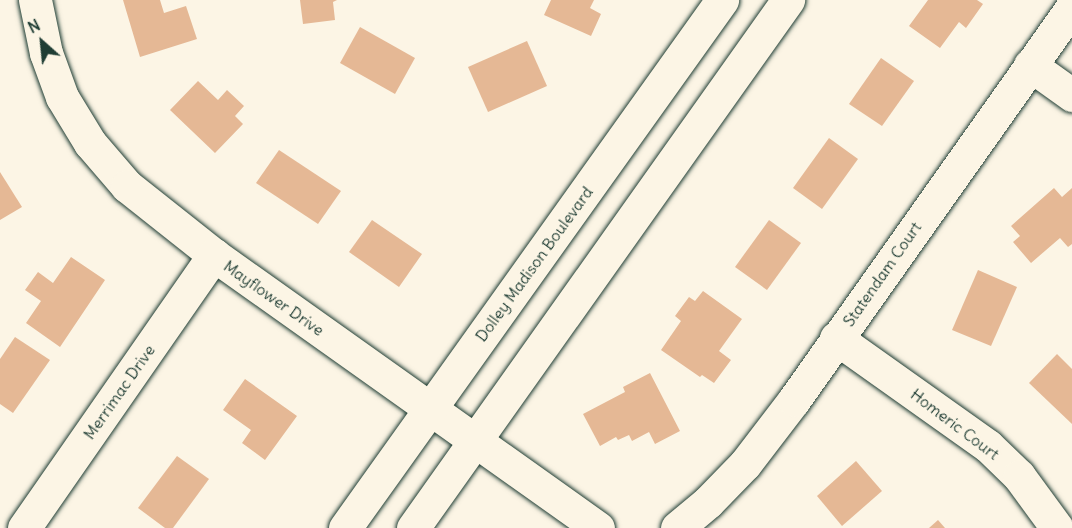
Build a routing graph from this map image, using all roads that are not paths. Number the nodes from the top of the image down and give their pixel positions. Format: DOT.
graph roads {
  1 [pos="34,0"];
  2 [pos="723,0"];
  3 [pos="788,0"];
  4 [pos="1072,7"];
  5 [pos="1030,65"];
  6 [pos="1072,94"];
  7 [pos="214,255"];
  8 [pos="836,338"];
  9 [pos="430,408"];
  10 [pos="475,441"];
  11 [pos="24,528"];
  12 [pos="345,528"];
  13 [pos="413,528"];
  14 [pos="598,528"];
  15 [pos="677,528"];
  16 [pos="1057,528"];
  1 -- 7 [label="street, Mayflower Drive"];
  2 -- 9 [label="street, Dolley Madison Boulevard"];
  3 -- 10 [label="street"];
  4 -- 5 [label="street, Statendam Court"];
  5 -- 6 [label="street"];
  5 -- 8 [label="street, Statendam Court"];
  7 -- 9 [label="street, Mayflower Drive"];
  7 -- 11 [label="street, Merrimac Drive"];
  8 -- 15 [label="street, Statendam Court"];
  8 -- 16 [label="street, Homeric Court"];
  9 -- 10 [label="street, Mayflower Drive"];
  9 -- 12 [label="street, Dolley Madison Boulevard"];
  10 -- 13 [label="street"];
  10 -- 14 [label="street, Mayflower Drive"];
}
